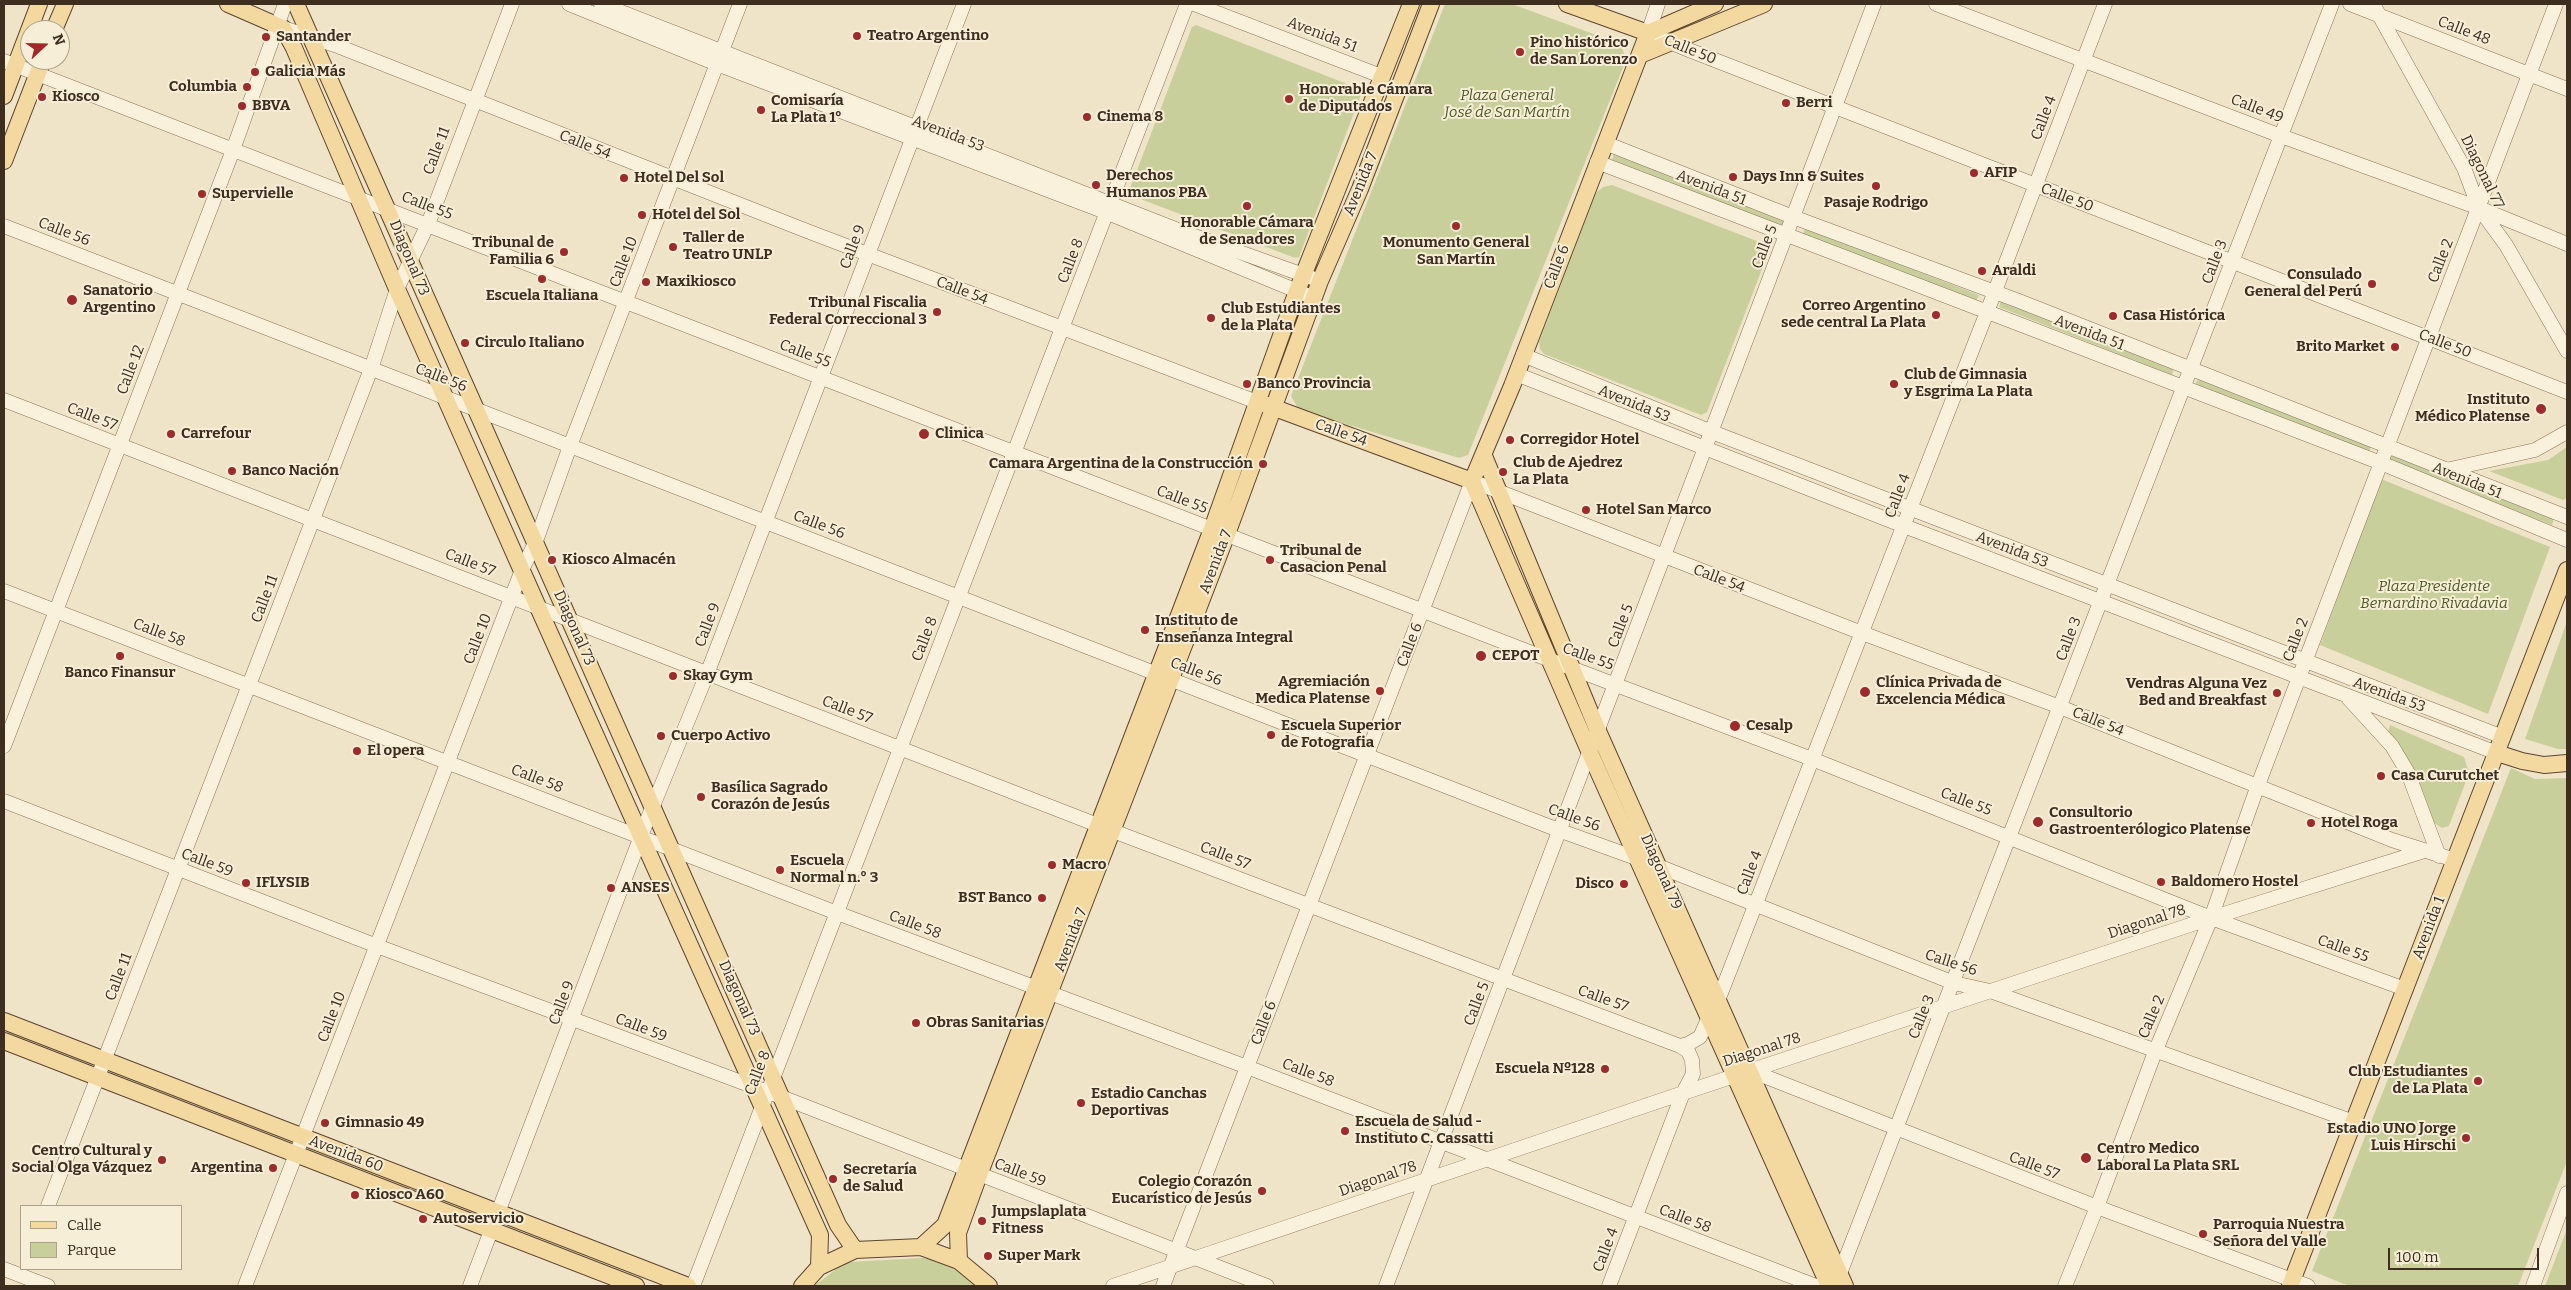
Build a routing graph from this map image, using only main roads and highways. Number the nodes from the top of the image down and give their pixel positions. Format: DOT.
graph roads {
  1 [pos="39,4"];
  2 [pos="64,4"];
  3 [pos="228,4"];
  4 [pos="296,4"];
  5 [pos="1411,4"];
  6 [pos="1431,4"];
  7 [pos="1567,4"];
  8 [pos="1715,4"];
  9 [pos="1764,4"];
  10 [pos="58,20"];
  11 [pos="281,26"];
  12 [pos="1648,33"];
  13 [pos="1640,55"];
  14 [pos="10,63"];
  15 [pos="39,70"];
  16 [pos="4,96"];
  17 [pos="4,161"];
  18 [pos="1257,402"];
  19 [pos="1273,408"];
  20 [pos="1484,456"];
  21 [pos="1472,481"];
  22 [pos="2567,570"];
  23 [pos="2497,752"];
  24 [pos="2567,763"];
  25 [pos="1105,828"];
  26 [pos="4,1021"];
  27 [pos="4,1041"];
  28 [pos="1743,1073"];
  29 [pos="972,1172"];
  30 [pos="838,1225"];
  31 [pos="820,1235"];
  32 [pos="921,1247"];
  33 [pos="855,1250"];
  34 [pos="959,1262"];
  35 [pos="819,1268"];
  36 [pos="2291,1283"];
  37 [pos="1837,1284"];
  38 [pos="636,1286"];
  39 [pos="688,1286"];
  40 [pos="802,1286"];
  41 [pos="989,1286"];
  1 -- 14 [label="main road"];
  2 -- 10 [label="main road"];
  3 -- 11 [label="main road, Calle 54"];
  4 -- 30 [label="main road, Diagonal 73"];
  5 -- 18 [label="main road, Avenida 7"];
  6 -- 19 [label="main road, Avenida 7"];
  7 -- 12 [label="main road, Calle 50"];
  8 -- 12 [label="main road"];
  9 -- 13 [label="main road"];
  11 -- 31 [label="main road, Diagonal 73"];
  12 -- 13 [label="main road, Calle 6"];
  13 -- 20 [label="main road, Calle 6"];
  14 -- 16 [label="main road"];
  15 -- 17 [label="main road"];
  18 -- 19 [label="main road, Calle 54"];
  18 -- 25 [label="main road, Avenida 7"];
  19 -- 21 [label="main road, Calle 54"];
  19 -- 25 [label="main road, Avenida 7"];
  20 -- 21 [label="main road, Calle 6"];
  20 -- 28 [label="main road, Diagonal 79"];
  21 -- 28 [label="main road, Diagonal 79"];
  22 -- 23 [label="main road, Avenida 1"];
  23 -- 24 [label="main road"];
  23 -- 36 [label="main road, Avenida 1"];
  25 -- 29 [label="main road, Avenida 7"];
  26 -- 39 [label="main road, Avenida 60"];
  27 -- 38 [label="main road, Avenida 60"];
  28 -- 37 [label="main road, Diagonal 79"];
  29 -- 32 [label="main road, Avenida 7"];
  29 -- 34 [label="main road, Avenida 7"];
  30 -- 31 [label="main road"];
  30 -- 33 [label="main road, Diagonal 73"];
  31 -- 35 [label="main road, Diagonal 73"];
  32 -- 33 [label="main road"];
  32 -- 34 [label="main road"];
  33 -- 35 [label="main road"];
  34 -- 41 [label="main road"];
  35 -- 40 [label="main road"];
}
